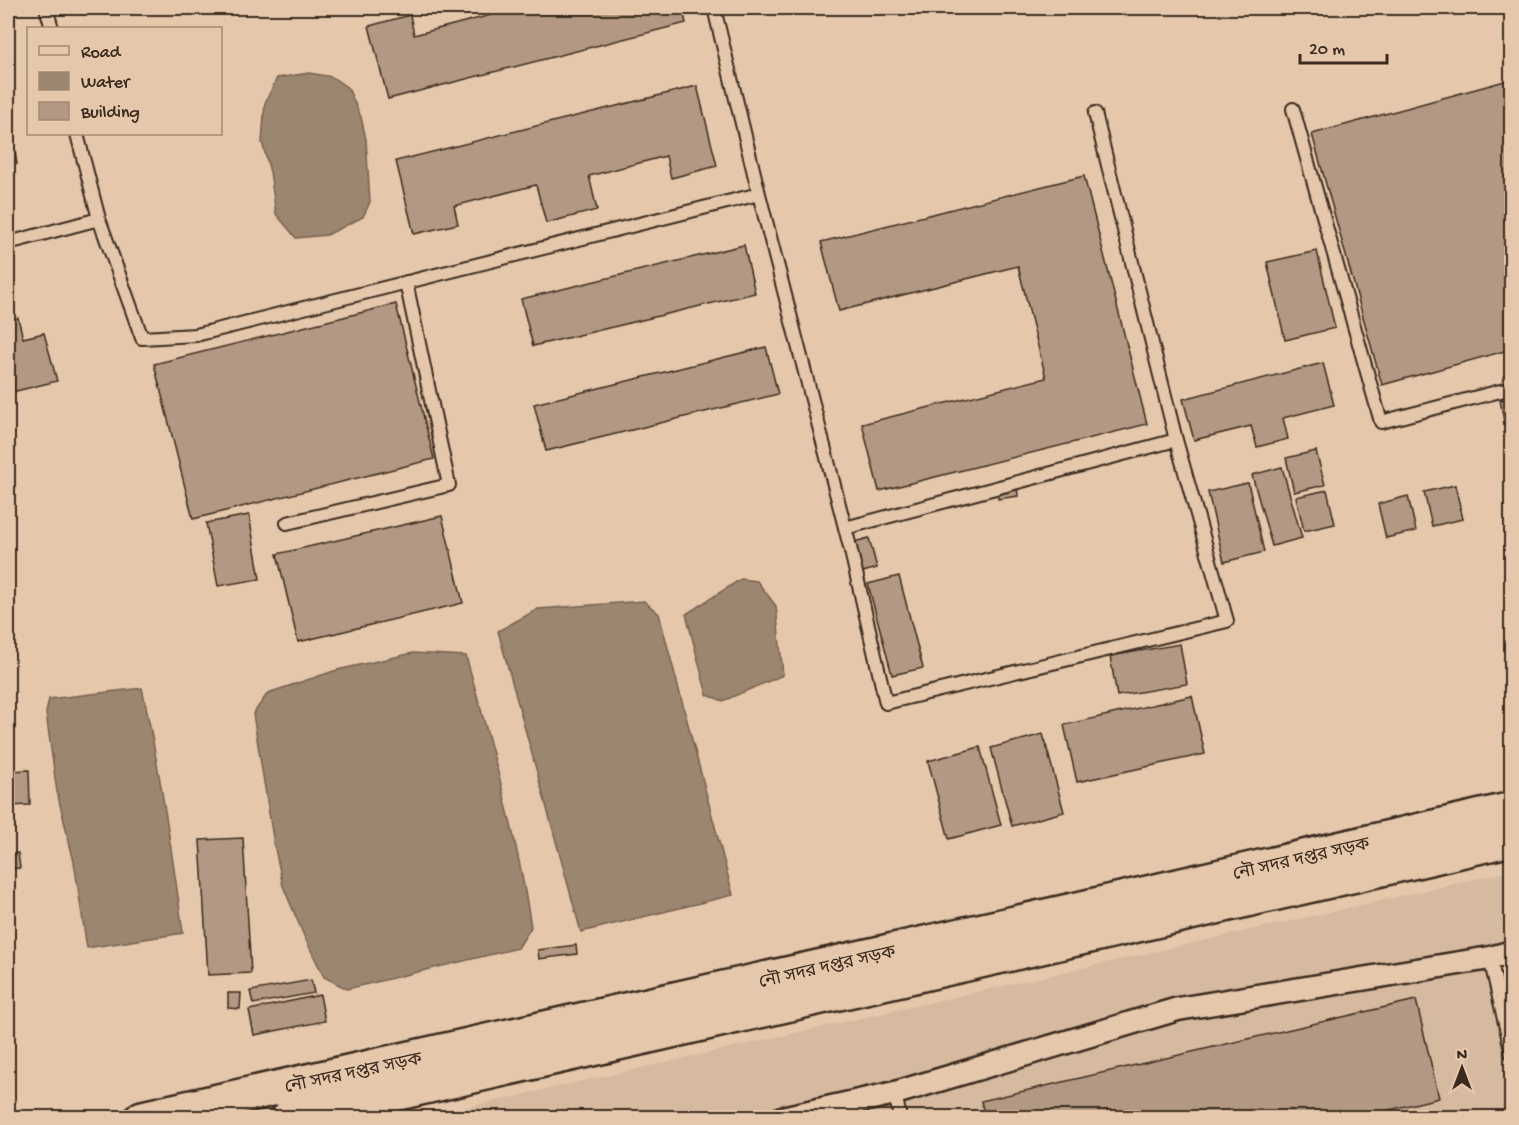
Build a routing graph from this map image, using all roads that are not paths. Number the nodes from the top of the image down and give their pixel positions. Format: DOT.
graph roads {
  1 [pos="46,8"];
  2 [pos="714,8"];
  3 [pos="52,27"];
  4 [pos="1293,109"];
  5 [pos="1095,113"];
  6 [pos="77,135"];
  7 [pos="759,194"];
  8 [pos="99,219"];
  9 [pos="8,243"];
  10 [pos="406,282"];
  11 [pos="1512,388"];
  12 [pos="1176,440"];
  13 [pos="287,523"];
  14 [pos="845,528"];
  15 [pos="1512,809"];
  16 [pos="1512,838"];
  17 [pos="1512,952"];
  18 [pos="1490,958"];
  19 [pos="1512,1054"];
  20 [pos="895,1093"];
  21 [pos="142,1118"];
  22 [pos="288,1118"];
  23 [pos="782,1118"];
  24 [pos="900,1118"];
  1 -- 3 [label="lane"];
  2 -- 7 [label="lane"];
  4 -- 11 [label="lane"];
  5 -- 12 [label="lane"];
  6 -- 8 [label="lane"];
  7 -- 10 [label="lane"];
  7 -- 14 [label="lane"];
  8 -- 9 [label="lane"];
  8 -- 10 [label="lane"];
  10 -- 13 [label="lane"];
  12 -- 14 [label="lane"];
  12 -- 14 [label="lane"];
  15 -- 21 [label="main road, নৌ সদর দপ্তর সড়ক"];
  16 -- 22 [label="main road, নৌ সদর দপ্তর সড়ক"];
  17 -- 18 [label="street"];
  18 -- 19 [label="lane"];
  18 -- 20 [label="street"];
  20 -- 23 [label="street"];
  20 -- 24 [label="lane"];
}
